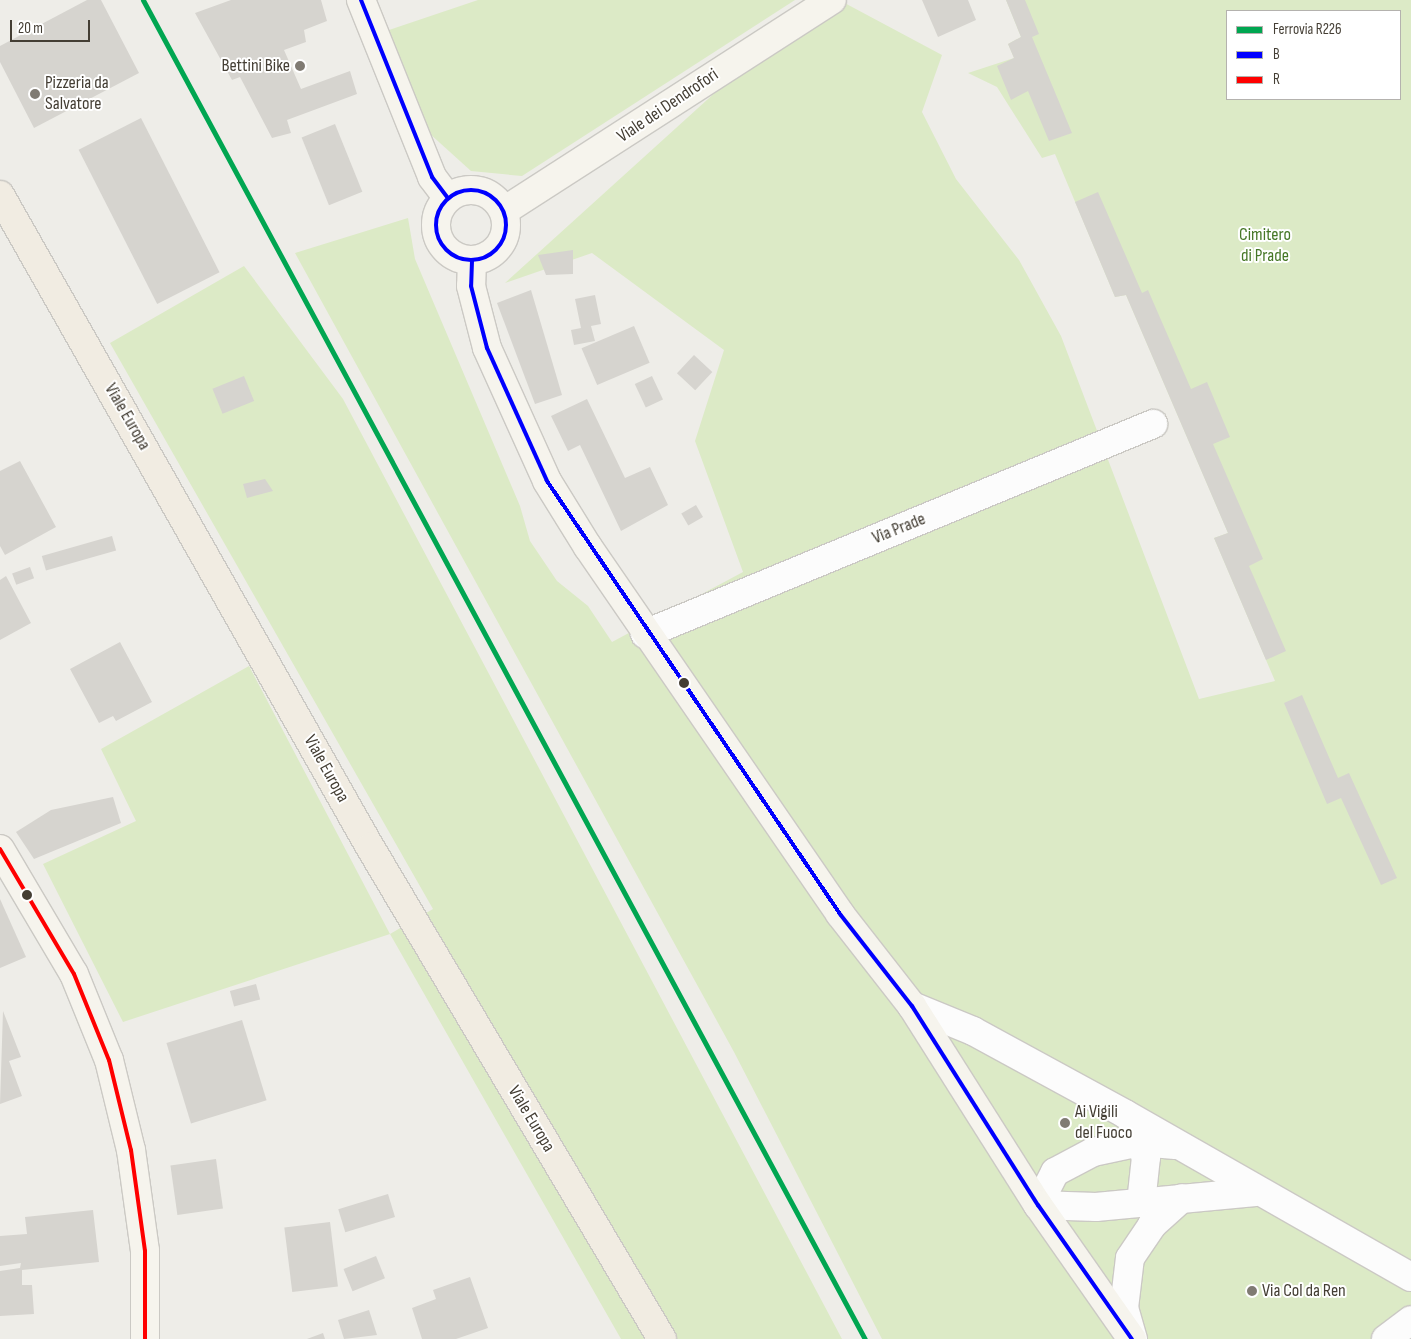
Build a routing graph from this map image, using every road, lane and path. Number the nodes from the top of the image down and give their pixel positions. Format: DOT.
graph roads {
  1 [pos="361,0"];
  2 [pos="819,3"];
  3 [pos="0,195"];
  4 [pos="448,198"];
  5 [pos="504,211"];
  6 [pos="472,261"];
  7 [pos="1153,424"];
  8 [pos="645,634"];
  9 [pos="0,848"];
  10 [pos="912,1006"];
  11 [pos="1125,1114"];
  12 [pos="1140,1142"];
  13 [pos="1180,1145"];
  14 [pos="1255,1192"];
  15 [pos="1182,1198"];
  16 [pos="1141,1203"];
  17 [pos="1038,1205"];
  18 [pos="1411,1277"];
  19 [pos="1411,1320"];
  20 [pos="145,1339"];
  21 [pos="662,1339"];
  22 [pos="1132,1339"];
  23 [pos="1386,1339"];
  1 -- 4 [label="main road"];
  2 -- 5 [label="main road, Viale dei Dendrofori"];
  3 -- 21 [label="main road, Viale Europa"];
  4 -- 5 [label="main road"];
  4 -- 6 [label="main road"];
  5 -- 6 [label="main road"];
  6 -- 8 [label="main road"];
  7 -- 8 [label="street, Via Prade"];
  8 -- 10 [label="main road"];
  9 -- 20 [label="main road"];
  10 -- 11 [label="street"];
  10 -- 17 [label="main road"];
  11 -- 12 [label="street"];
  11 -- 13 [label="street"];
  12 -- 13 [label="street"];
  12 -- 16 [label="street"];
  12 -- 17 [label="street"];
  13 -- 14 [label="street"];
  14 -- 15 [label="street"];
  14 -- 18 [label="street"];
  15 -- 16 [label="street"];
  15 -- 22 [label="street"];
  16 -- 17 [label="street"];
  17 -- 22 [label="main road"];
  19 -- 23 [label="street"];
}
